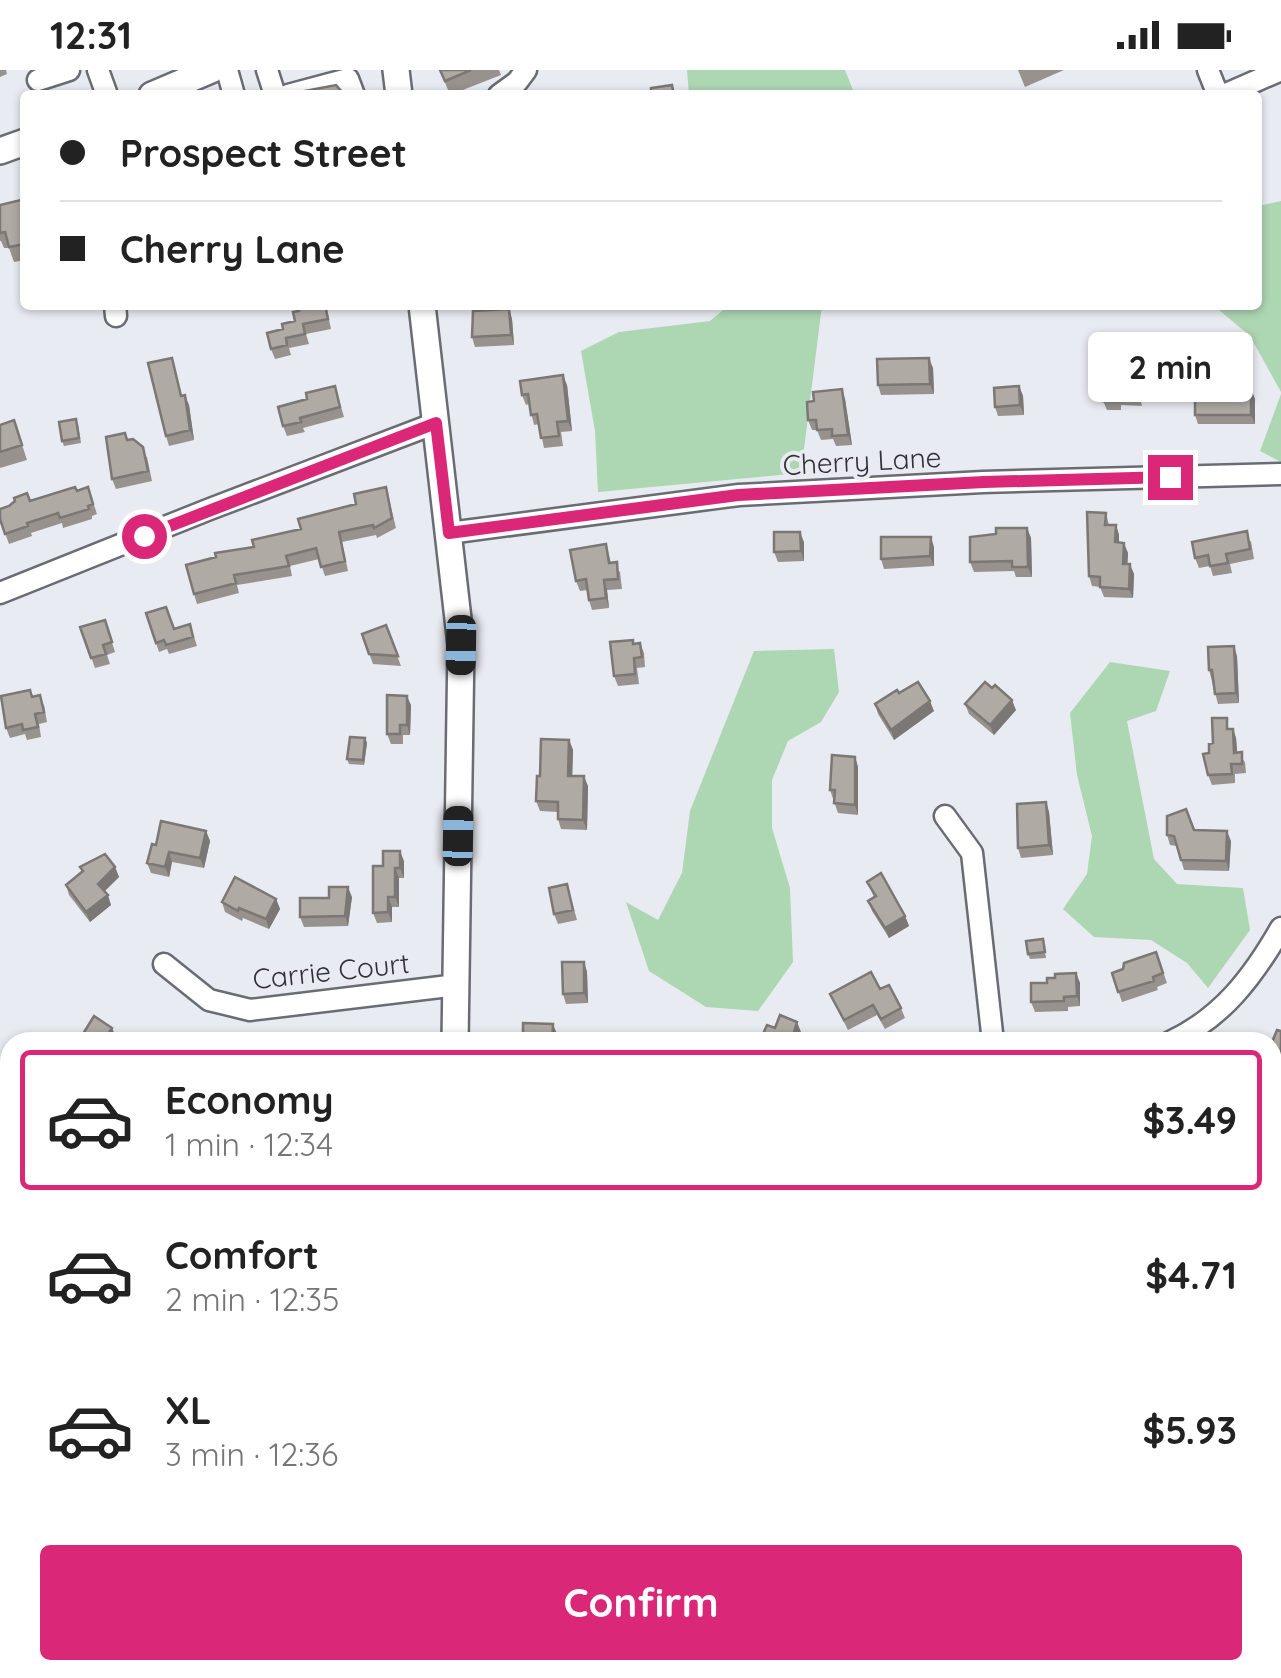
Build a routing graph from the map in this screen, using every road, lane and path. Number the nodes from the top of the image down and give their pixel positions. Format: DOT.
graph roads {
  1 [pos="69,70"];
  2 [pos="211,70"];
  3 [pos="526,70"];
  4 [pos="1281,70"];
  5 [pos="39,82"];
  6 [pos="164,90"];
  7 [pos="306,90"];
  8 [pos="352,90"];
  9 [pos="506,90"];
  10 [pos="1233,90"];
  11 [pos="423,310"];
  12 [pos="436,423"];
  13 [pos="1281,474"];
  14 [pos="449,533"];
  15 [pos="0,594"];
  16 [pos="945,816"];
  17 [pos="1281,928"];
  18 [pos="164,964"];
  19 [pos="457,985"];
  20 [pos="455,1032"];
  21 [pos="992,1032"];
  22 [pos="1194,1032"];
  1 -- 5 [label="street"];
  2 -- 6 [label="main road"];
  3 -- 9 [label="street"];
  4 -- 10 [label="street"];
  7 -- 8 [label="street"];
  11 -- 12 [label="main road"];
  12 -- 14 [label="main road"];
  12 -- 15 [label="street"];
  13 -- 14 [label="street, Cherry Lane"];
  14 -- 19 [label="main road"];
  16 -- 21 [label="street"];
  17 -- 22 [label="street"];
  18 -- 19 [label="street, Carrie Court"];
  19 -- 20 [label="main road"];
}
